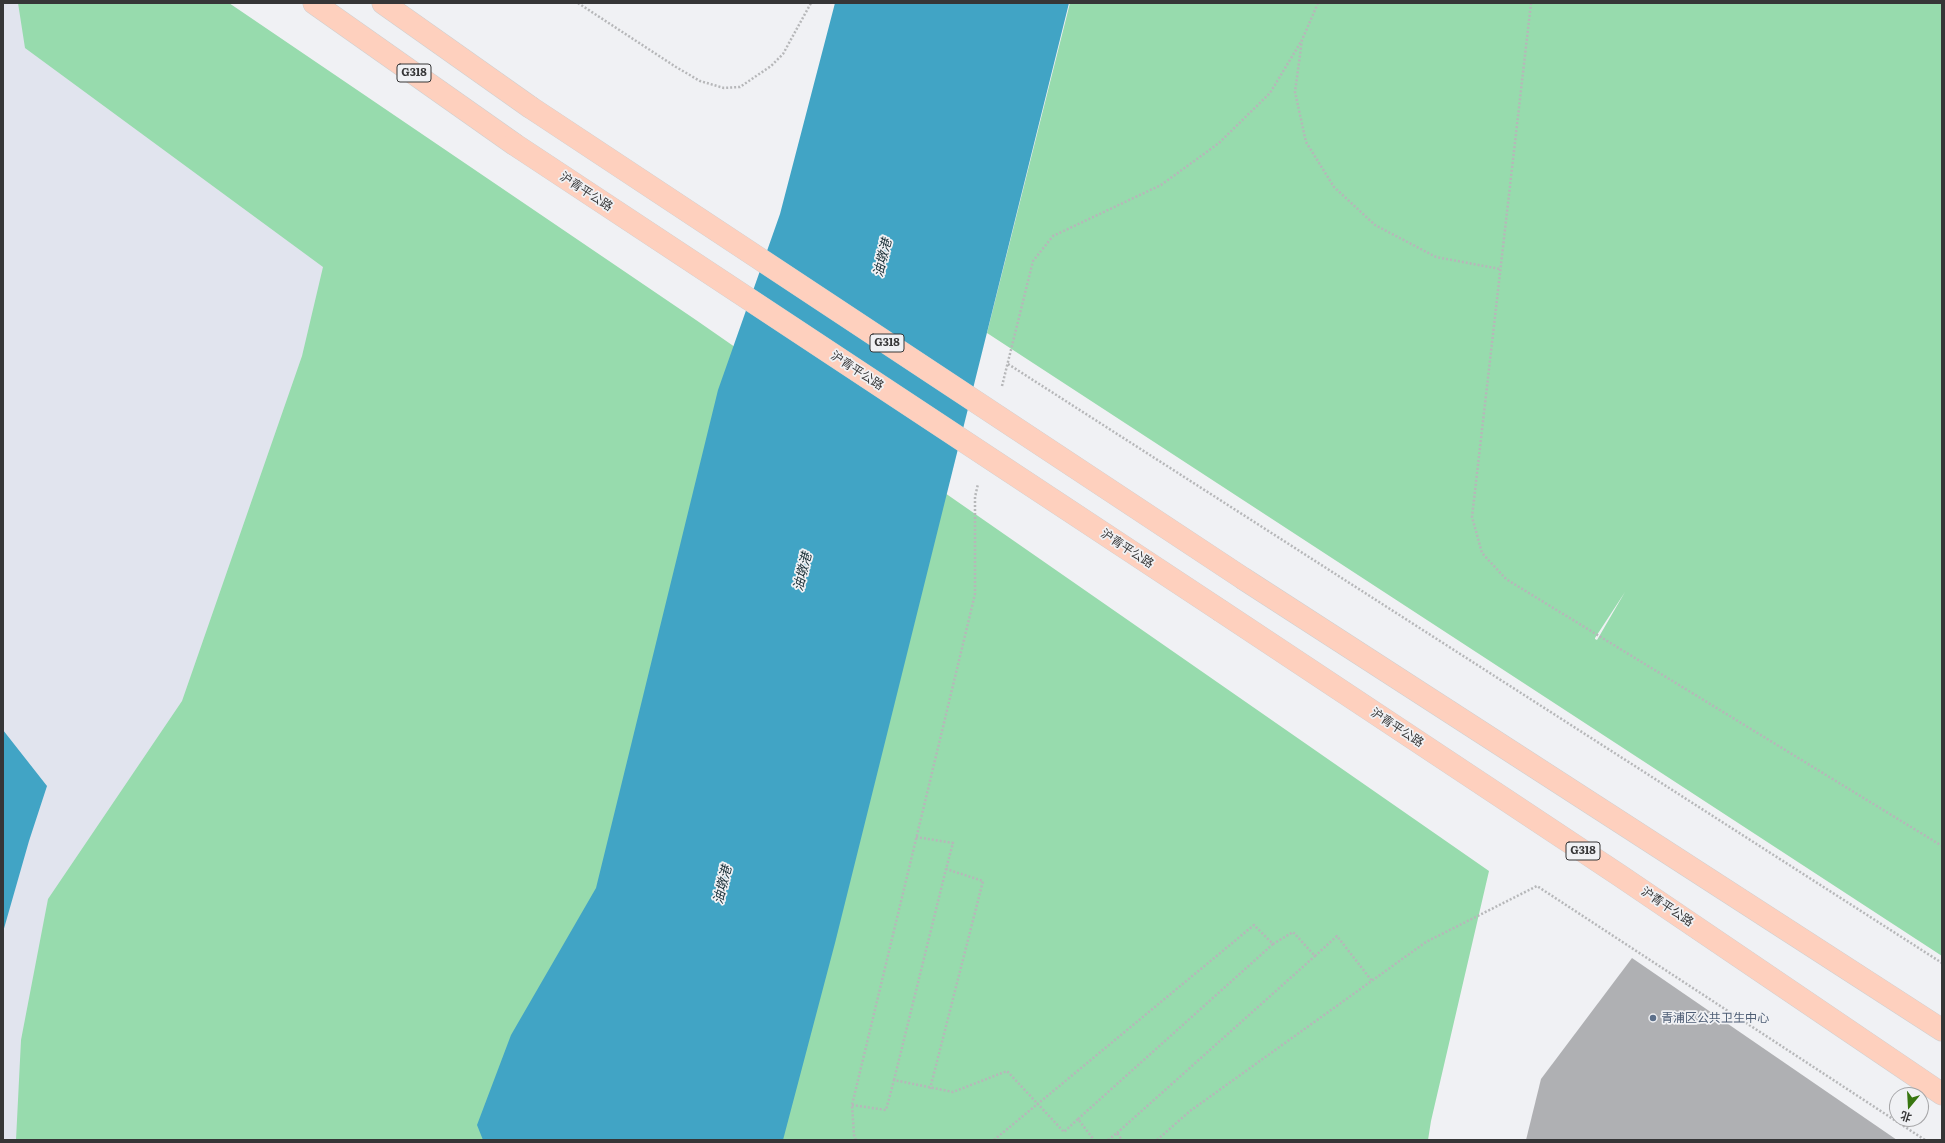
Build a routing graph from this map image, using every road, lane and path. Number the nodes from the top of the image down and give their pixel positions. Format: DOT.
graph roads {
  1 [pos="314,3"];
  2 [pos="383,3"];
  3 [pos="578,3"];
  4 [pos="811,3"];
  5 [pos="1318,3"];
  6 [pos="1531,3"];
  7 [pos="1302,40"];
  8 [pos="1500,269"];
  9 [pos="1008,364"];
  10 [pos="1000,394"];
  11 [pos="978,482"];
  12 [pos="916,837"];
  13 [pos="1942,846"];
  14 [pos="946,869"];
  15 [pos="1273,944"];
  16 [pos="1315,956"];
  17 [pos="1942,963"];
  18 [pos="1372,981"];
  19 [pos="1942,1030"];
  20 [pos="894,1080"];
  21 [pos="930,1088"];
  22 [pos="1942,1094"];
  23 [pos="1038,1104"];
  24 [pos="852,1105"];
  25 [pos="1078,1118"];
  26 [pos="1117,1133"];
  27 [pos="856,1140"];
  28 [pos="994,1140"];
  29 [pos="1094,1140"];
  30 [pos="1108,1140"];
  31 [pos="1122,1140"];
  32 [pos="1157,1140"];
  33 [pos="1925,1140"];
  1 -- 22 [label="highway, 沪青平公路 / G318, bridge"];
  2 -- 19 [label="highway, G318, bridge"];
  3 -- 4 [label="path"];
  5 -- 7 [label="path"];
  6 -- 8 [label="path"];
  7 -- 8 [label="path"];
  7 -- 9 [label="path"];
  8 -- 13 [label="path"];
  9 -- 10 [label="path"];
  9 -- 17 [label="path"];
  11 -- 12 [label="path"];
  12 -- 14 [label="path"];
  12 -- 24 [label="path"];
  14 -- 20 [label="path"];
  14 -- 21 [label="path"];
  15 -- 16 [label="path"];
  15 -- 23 [label="path"];
  15 -- 25 [label="path"];
  16 -- 18 [label="path"];
  16 -- 26 [label="path"];
  18 -- 32 [label="path"];
  18 -- 33 [label="path"];
  20 -- 21 [label="path"];
  20 -- 24 [label="path"];
  21 -- 23 [label="path"];
  23 -- 25 [label="path"];
  23 -- 28 [label="path"];
  24 -- 27 [label="path"];
  25 -- 29 [label="path"];
  26 -- 30 [label="path"];
  26 -- 31 [label="path"];
}
